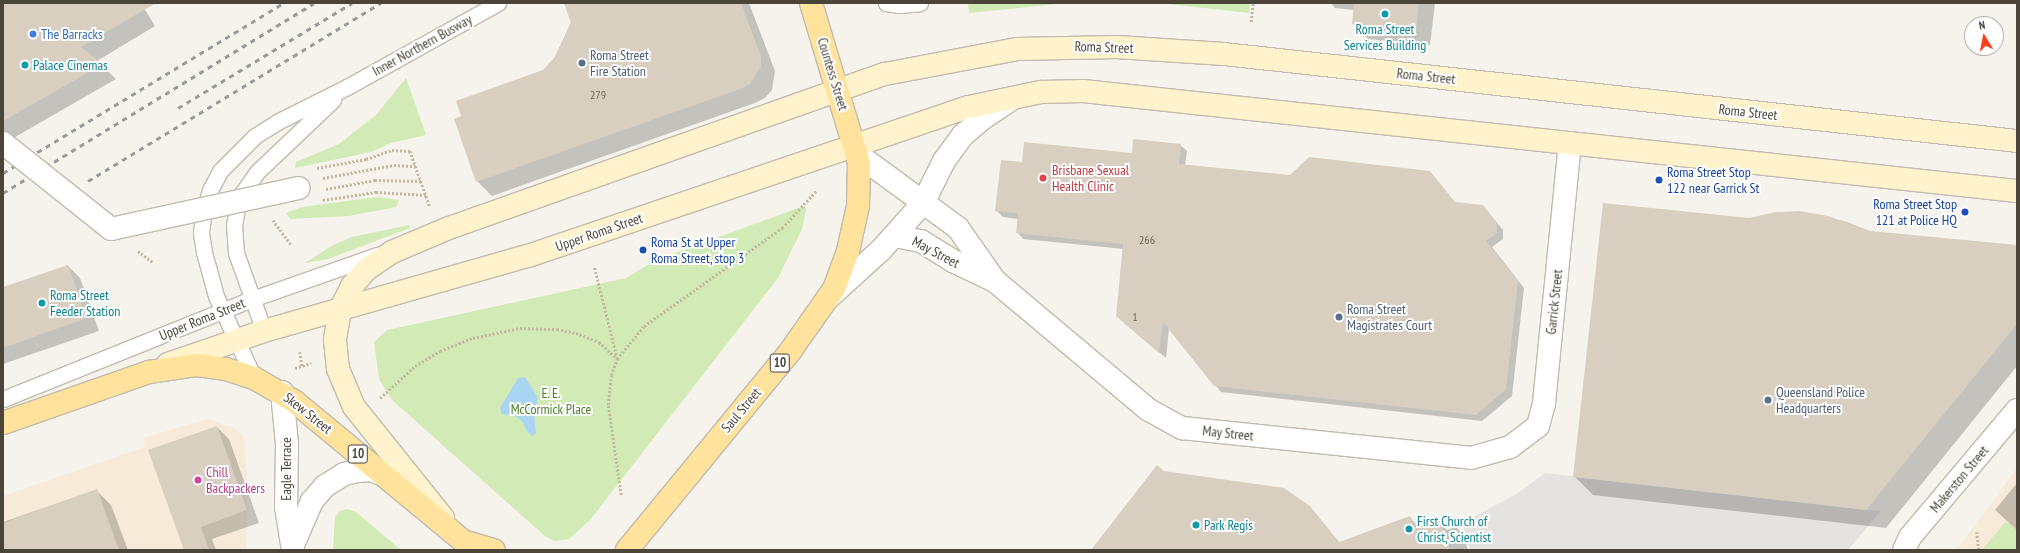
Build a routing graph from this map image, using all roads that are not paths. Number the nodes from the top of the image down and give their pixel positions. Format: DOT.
graph roads {
  1 [pos="498,3"];
  2 [pos="811,3"];
  3 [pos="886,3"];
  4 [pos="920,3"];
  5 [pos="347,87"];
  6 [pos="838,89"];
  7 [pos="1019,95"];
  8 [pos="2017,141"];
  9 [pos="3,143"];
  10 [pos="1570,143"];
  11 [pos="856,150"];
  12 [pos="298,188"];
  13 [pos="2017,191"];
  14 [pos="923,203"];
  15 [pos="895,236"];
  16 [pos="404,246"];
  17 [pos="995,281"];
  18 [pos="252,299"];
  19 [pos="827,300"];
  20 [pos="340,310"];
  21 [pos="222,311"];
  22 [pos="264,331"];
  23 [pos="236,340"];
  24 [pos="127,378"];
  25 [pos="254,378"];
  26 [pos="282,392"];
  27 [pos="3,399"];
  28 [pos="2017,410"];
  29 [pos="3,423"];
  30 [pos="1510,447"];
  31 [pos="384,475"];
  32 [pos="466,543"];
  33 [pos="1904,546"];
  34 [pos="293,548"];
  35 [pos="626,549"];
  36 [pos="494,550"];
  1 -- 5 [label="lane, Inner Northern Busway"];
  2 -- 6 [label="main road, Countess Street / 10"];
  3 -- 4 [label="lane"];
  5 -- 18 [label="lane, Inner Northern Busway"];
  5 -- 21 [label="lane, Inner Northern Busway"];
  6 -- 8 [label="main road, Roma Street"];
  6 -- 11 [label="main road, Countess Street / 10"];
  6 -- 16 [label="main road, Upper Roma Street"];
  7 -- 10 [label="main road"];
  7 -- 11 [label="main road"];
  7 -- 14 [label="street"];
  9 -- 12 [label="street, bridge"];
  10 -- 13 [label="main road"];
  10 -- 30 [label="street, Garrick Street"];
  11 -- 14 [label="street, May Street"];
  11 -- 19 [label="main road, Saul Street / 10"];
  11 -- 20 [label="main road, Upper Roma Street"];
  14 -- 15 [label="street"];
  14 -- 17 [label="street, May Street"];
  15 -- 17 [label="street, May Street"];
  15 -- 19 [label="street, May Street"];
  16 -- 18 [label="lane, Upper Roma Street"];
  16 -- 20 [label="main road, Upper Roma Street"];
  17 -- 30 [label="street, May Street"];
  18 -- 21 [label="lane, Upper Roma Street"];
  18 -- 22 [label="lane, Inner Northern Busway"];
  19 -- 35 [label="main road, Saul Street / 10"];
  20 -- 22 [label="main road, Upper Roma Street"];
  20 -- 32 [label="main road"];
  21 -- 23 [label="lane, Inner Northern Busway"];
  21 -- 27 [label="lane, Upper Roma Street"];
  22 -- 23 [label="main road, Upper Roma Street"];
  23 -- 24 [label="main road, Upper Roma Street"];
  23 -- 25 [label="lane, Inner Northern Busway"];
  24 -- 25 [label="main road, Skew Street / 10"];
  24 -- 29 [label="main road, Upper Roma Street / 10"];
  25 -- 26 [label="main road, Skew Street / 10"];
  26 -- 31 [label="main road, Skew Street / 10"];
  26 -- 34 [label="street, Eagle Terrace"];
  28 -- 33 [label="street, Makerston Street"];
  31 -- 32 [label="main road, Skew Street / 10"];
  31 -- 34 [label="street, Eagle Terrace"];
  32 -- 36 [label="main road"];
}
